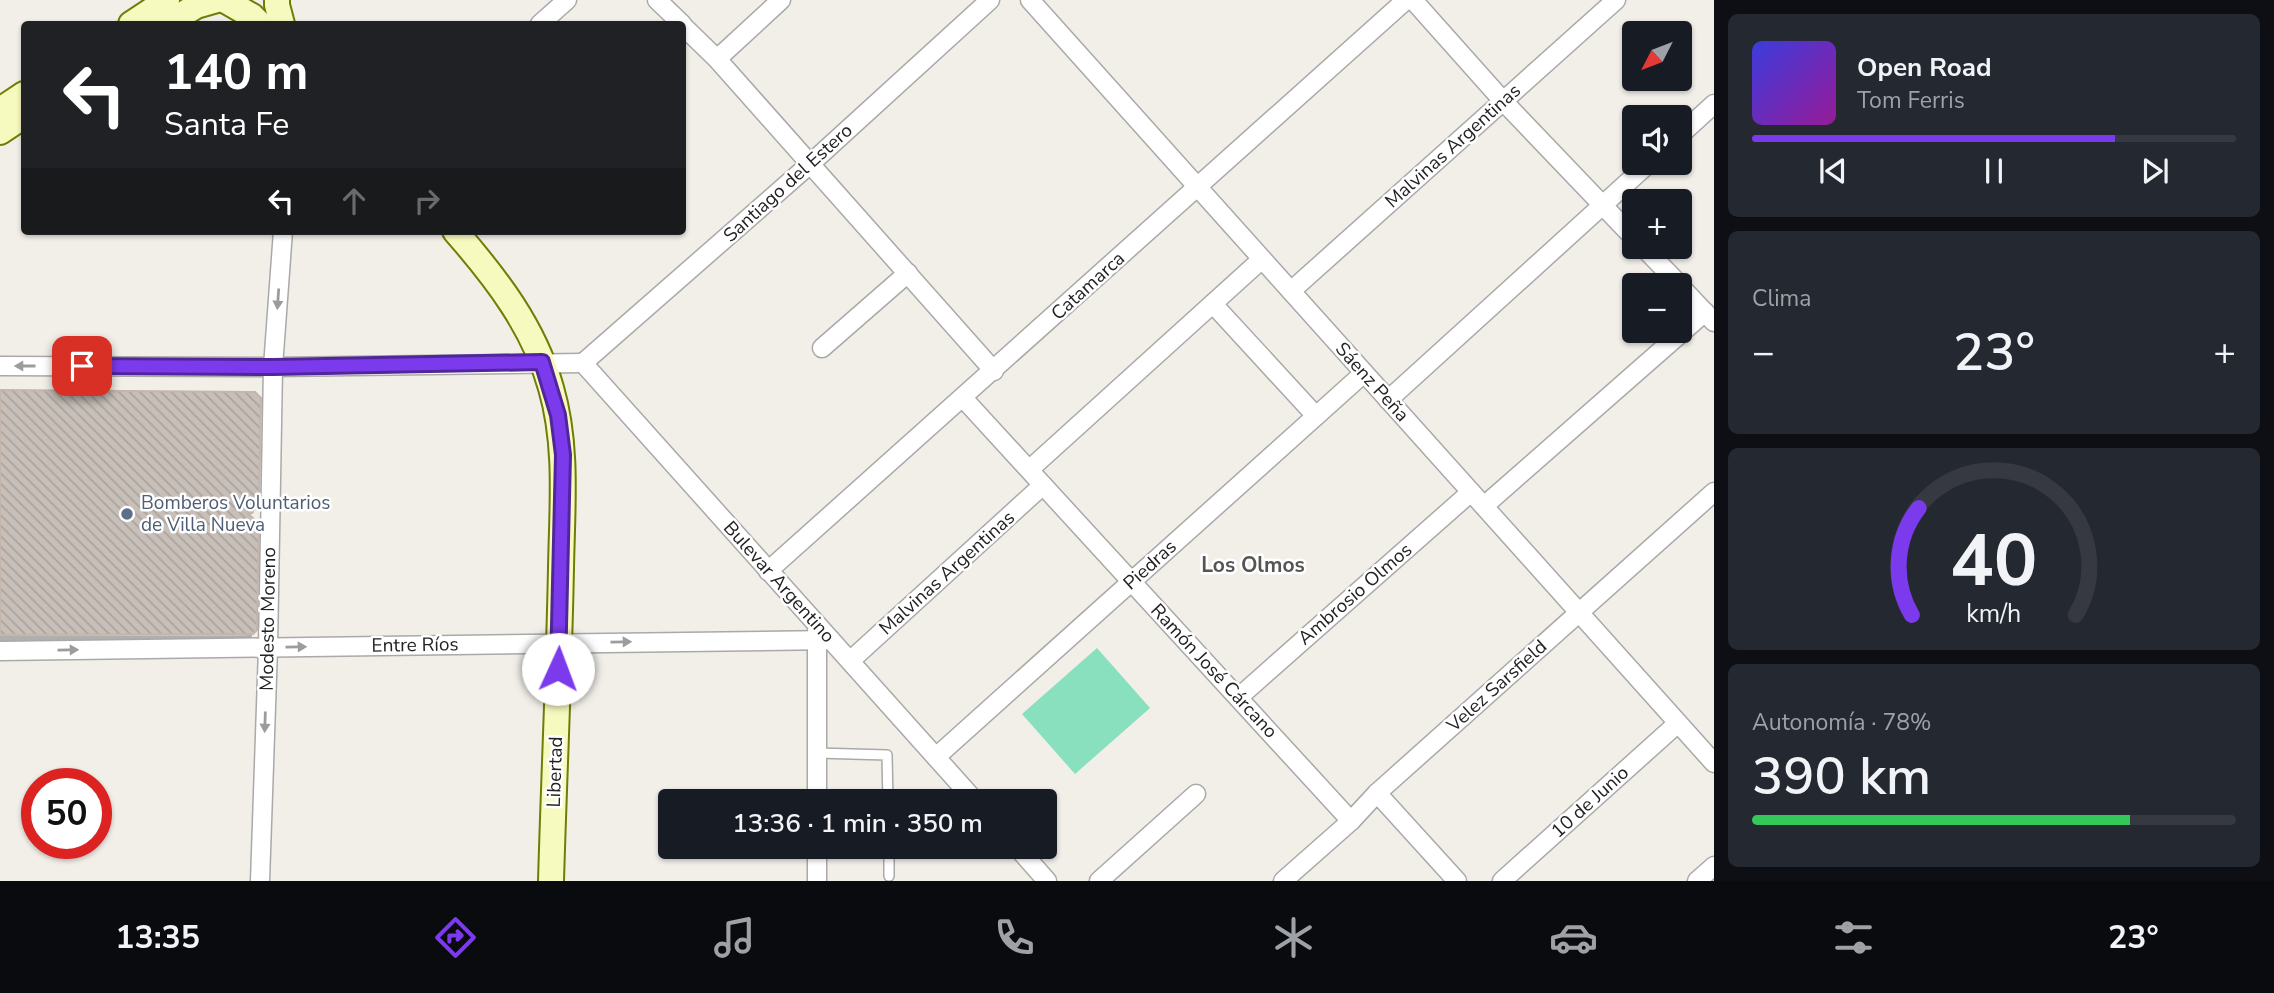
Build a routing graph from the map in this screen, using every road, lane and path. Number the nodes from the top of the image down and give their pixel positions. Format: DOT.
graph roads {
  1 [pos="167,0"];
  2 [pos="216,0"];
  3 [pos="224,0"];
  4 [pos="254,0"];
  5 [pos="277,0"];
  6 [pos="567,0"];
  7 [pos="657,0"];
  8 [pos="781,0"];
  9 [pos="990,0"];
  10 [pos="1030,0"];
  11 [pos="1406,0"];
  12 [pos="1413,0"];
  13 [pos="1616,0"];
  14 [pos="136,21"];
  15 [pos="172,21"];
  16 [pos="257,21"];
  17 [pos="281,21"];
  18 [pos="543,21"];
  19 [pos="678,21"];
  20 [pos="686,29"];
  21 [pos="717,59"];
  22 [pos="21,96"];
  23 [pos="1503,101"];
  24 [pos="1714,104"];
  25 [pos="0,110"];
  26 [pos="21,118"];
  27 [pos="1692,124"];
  28 [pos="0,132"];
  29 [pos="809,165"];
  30 [pos="1636,175"];
  31 [pos="1198,188"];
  32 [pos="1602,205"];
  33 [pos="1622,226"];
  34 [pos="283,235"];
  35 [pos="458,235"];
  36 [pos="1262,259"];
  37 [pos="1655,259"];
  38 [pos="908,272"];
  39 [pos="1668,273"];
  40 [pos="1291,291"];
  41 [pos="1692,298"];
  42 [pos="1213,304"];
  43 [pos="1710,317"];
  44 [pos="822,348"];
  45 [pos="542,362"];
  46 [pos="583,363"];
  47 [pos="0,366"];
  48 [pos="273,367"];
  49 [pos="994,371"];
  50 [pos="1364,373"];
  51 [pos="963,398"];
  52 [pos="1388,400"];
  53 [pos="1316,416"];
  54 [pos="1030,469"];
  55 [pos="1043,485"];
  56 [pos="1471,492"];
  57 [pos="1714,492"];
  58 [pos="1484,506"];
  59 [pos="768,571"];
  60 [pos="1132,582"];
  61 [pos="1579,612"];
  62 [pos="822,635"];
  63 [pos="559,643"];
  64 [pos="268,648"];
  65 [pos="0,651"];
  66 [pos="850,661"];
  67 [pos="1239,697"];
  68 [pos="1678,723"];
  69 [pos="817,753"];
  70 [pos="936,757"];
  71 [pos="1714,763"];
  72 [pos="817,789"];
  73 [pos="888,789"];
  74 [pos="964,789"];
  75 [pos="1377,793"];
  76 [pos="1196,794"];
  77 [pos="1351,821"];
  78 [pos="817,859"];
  79 [pos="889,859"];
  80 [pos="1028,859"];
  81 [pos="1714,866"];
  82 [pos="889,876"];
  83 [pos="260,881"];
  84 [pos="551,881"];
  85 [pos="817,881"];
  86 [pos="1047,881"];
  87 [pos="1099,881"];
  88 [pos="1283,881"];
  89 [pos="1457,881"];
  90 [pos="1503,881"];
  91 [pos="1697,881"];
  1 -- 14 [label="main road"];
  2 -- 15 [label="main road"];
  3 -- 4 [label="main road"];
  3 -- 16 [label="main road"];
  5 -- 17 [label="main road"];
  6 -- 18 [label="street"];
  7 -- 19 [label="street"];
  8 -- 21 [label="street"];
  9 -- 29 [label="street, Santiago del Estero"];
  10 -- 31 [label="street, Sáenz Peña"];
  11 -- 31 [label="street, Catamarca"];
  12 -- 23 [label="street"];
  13 -- 23 [label="street, Malvinas Argentinas"];
  20 -- 21 [label="street"];
  21 -- 29 [label="street"];
  22 -- 25 [label="main road"];
  23 -- 32 [label="street"];
  23 -- 40 [label="street, Malvinas Argentinas"];
  24 -- 27 [label="street"];
  26 -- 28 [label="main road"];
  29 -- 38 [label="street"];
  29 -- 46 [label="street, Santiago del Estero"];
  30 -- 32 [label="street"];
  31 -- 36 [label="street, Sáenz Peña"];
  31 -- 49 [label="street, Catamarca"];
  32 -- 33 [label="street"];
  32 -- 52 [label="street"];
  34 -- 48 [label="street, Modesto Moreno, one-way"];
  35 -- 45 [label="main road, Libertad"];
  36 -- 40 [label="street, Sáenz Peña"];
  36 -- 42 [label="street"];
  37 -- 39 [label="street"];
  38 -- 44 [label="street"];
  38 -- 49 [label="street"];
  40 -- 50 [label="street, Sáenz Peña"];
  41 -- 43 [label="street"];
  42 -- 53 [label="street"];
  42 -- 54 [label="street"];
  43 -- 58 [label="street"];
  45 -- 46 [label="street"];
  45 -- 48 [label="street"];
  45 -- 63 [label="main road, Libertad"];
  46 -- 59 [label="street, Bulevar Argentino"];
  48 -- 47 [label="street, one-way"];
  48 -- 64 [label="street, Modesto Moreno"];
  49 -- 51 [label="street, Catamarca"];
  50 -- 52 [label="street, Sáenz Peña"];
  50 -- 53 [label="street, Piedras"];
  51 -- 54 [label="street, Ramón José Cárcano"];
  51 -- 59 [label="street, Catamarca"];
  52 -- 56 [label="street, Sáenz Peña"];
  53 -- 60 [label="street, Piedras"];
  54 -- 55 [label="street, Ramón José Cárcano"];
  55 -- 60 [label="street, Ramón José Cárcano"];
  55 -- 66 [label="street, Malvinas Argentinas"];
  56 -- 58 [label="street, Sáenz Peña"];
  56 -- 67 [label="street, Ambrosio Olmos"];
  57 -- 61 [label="street, Velez Sarsfield"];
  58 -- 61 [label="street, Sáenz Peña"];
  59 -- 62 [label="street, Bulevar Argentino"];
  60 -- 67 [label="street, Ramón José Cárcano"];
  60 -- 70 [label="street, Piedras"];
  61 -- 68 [label="street, Sáenz Peña"];
  61 -- 75 [label="street, Velez Sarsfield"];
  63 -- 62 [label="street, Entre Ríos, one-way"];
  62 -- 66 [label="street, Bulevar Argentino"];
  62 -- 69 [label="street"];
  64 -- 63 [label="street, Entre Ríos, one-way"];
  63 -- 84 [label="main road, Libertad"];
  65 -- 64 [label="street, Entre Ríos, one-way"];
  64 -- 83 [label="street, Modesto Moreno, one-way"];
  66 -- 70 [label="street, Bulevar Argentino"];
  67 -- 77 [label="street, Ramón José Cárcano"];
  68 -- 71 [label="street, Sáenz Peña"];
  68 -- 90 [label="street, 10 de Junio"];
  69 -- 72 [label="street"];
  69 -- 73 [label="lane"];
  70 -- 74 [label="street, Bulevar Argentino"];
  75 -- 77 [label="street, Velez Sarsfield"];
  75 -- 89 [label="street"];
  76 -- 87 [label="street"];
  77 -- 88 [label="street, Velez Sarsfield"];
  78 -- 85 [label="street"];
  79 -- 82 [label="lane"];
  80 -- 86 [label="street"];
  81 -- 91 [label="street"];
}
